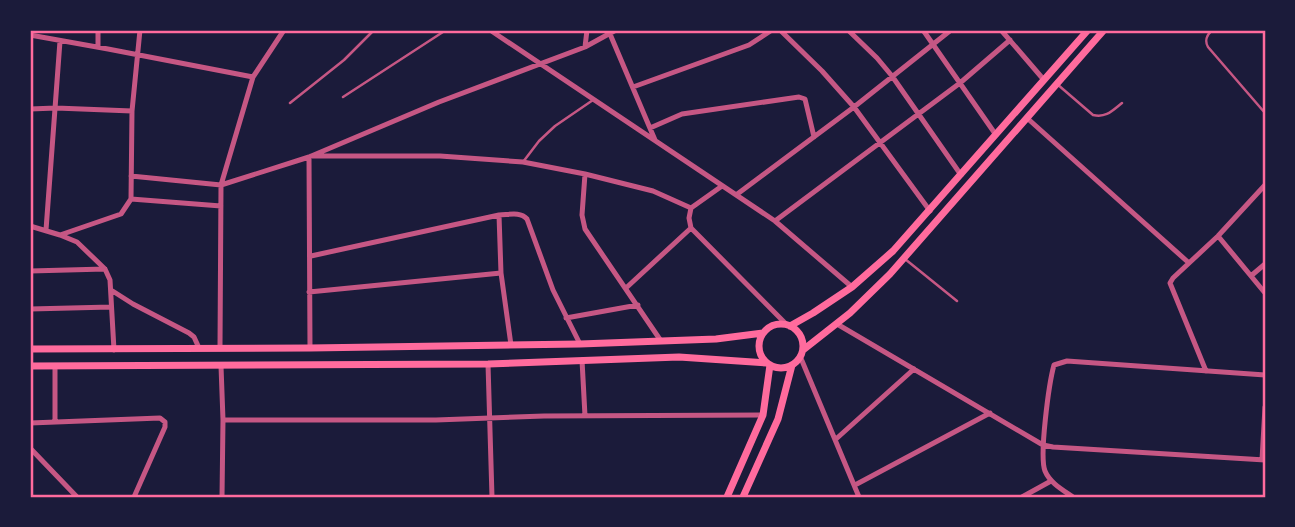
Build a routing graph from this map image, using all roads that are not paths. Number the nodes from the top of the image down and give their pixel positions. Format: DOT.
graph roads {
  1 [pos="47,30"];
  2 [pos="98,30"];
  3 [pos="140,30"];
  4 [pos="284,30"];
  5 [pos="374,30"];
  6 [pos="446,30"];
  7 [pos="491,30"];
  8 [pos="587,30"];
  9 [pos="616,30"];
  10 [pos="757,30"];
  11 [pos="772,30"];
  12 [pos="780,30"];
  13 [pos="848,30"];
  14 [pos="923,30"];
  15 [pos="951,30"];
  16 [pos="1001,30"];
  17 [pos="1088,30"];
  18 [pos="1104,30"];
  19 [pos="1212,30"];
  20 [pos="610,34"];
  21 [pos="30,35"];
  22 [pos="762,37"];
  23 [pos="45,38"];
  24 [pos="1010,40"];
  25 [pos="60,41"];
  26 [pos="934,44"];
  27 [pos="98,47"];
  28 [pos="585,47"];
  29 [pos="138,55"];
  30 [pos="542,64"];
  31 [pos="892,76"];
  32 [pos="253,77"];
  33 [pos="1044,80"];
  34 [pos="960,83"];
  35 [pos="1057,84"];
  36 [pos="633,87"];
  37 [pos="343,97"];
  38 [pos="594,99"];
  39 [pos="290,103"];
  40 [pos="1122,103"];
  41 [pos="853,107"];
  42 [pos="56,108"];
  43 [pos="30,110"];
  44 [pos="132,111"];
  45 [pos="919,113"];
  46 [pos="1265,113"];
  47 [pos="1027,118"];
  48 [pos="650,128"];
  49 [pos="996,135"];
  50 [pos="814,137"];
  51 [pos="655,140"];
  52 [pos="881,143"];
  53 [pos="310,157"];
  54 [pos="523,162"];
  55 [pos="585,174"];
  56 [pos="961,175"];
  57 [pos="131,176"];
  58 [pos="1265,184"];
  59 [pos="221,185"];
  60 [pos="722,186"];
  61 [pos="736,195"];
  62 [pos="131,199"];
  63 [pos="221,205"];
  64 [pos="691,208"];
  65 [pos="930,211"];
  66 [pos="499,215"];
  67 [pos="775,221"];
  68 [pos="30,226"];
  69 [pos="691,228"];
  70 [pos="46,230"];
  71 [pos="60,234"];
  72 [pos="1218,236"];
  73 [pos="311,256"];
  74 [pos="905,259"];
  75 [pos="1189,263"];
  76 [pos="1265,264"];
  77 [pos="105,269"];
  78 [pos="30,271"];
  79 [pos="501,273"];
  80 [pos="1252,275"];
  81 [pos="852,286"];
  82 [pos="626,288"];
  83 [pos="111,290"];
  84 [pos="309,292"];
  85 [pos="1265,293"];
  86 [pos="957,301"];
  87 [pos="638,305"];
  88 [pos="111,307"];
  89 [pos="30,309"];
  90 [pos="566,318"];
  91 [pos="837,324"];
  92 [pos="788,325"];
  93 [pos="764,333"];
  94 [pos="662,341"];
  95 [pos="580,344"];
  96 [pos="510,345"];
  97 [pos="220,347"];
  98 [pos="199,348"];
  99 [pos="310,348"];
  100 [pos="30,349"];
  101 [pos="114,349"];
  102 [pos="802,353"];
  103 [pos="582,360"];
  104 [pos="488,364"];
  105 [pos="769,364"];
  106 [pos="792,365"];
  107 [pos="30,366"];
  108 [pos="221,366"];
  109 [pos="55,367"];
  110 [pos="914,369"];
  111 [pos="1206,371"];
  112 [pos="1265,375"];
  113 [pos="1265,407"];
  114 [pos="990,413"];
  115 [pos="763,415"];
  116 [pos="585,416"];
  117 [pos="490,418"];
  118 [pos="223,420"];
  119 [pos="55,422"];
  120 [pos="30,423"];
  121 [pos="836,439"];
  122 [pos="1043,445"];
  123 [pos="30,448"];
  124 [pos="1264,460"];
  125 [pos="1051,481"];
  126 [pos="855,485"];
  127 [pos="77,497"];
  128 [pos="134,497"];
  129 [pos="222,497"];
  130 [pos="492,497"];
  131 [pos="727,497"];
  132 [pos="743,497"];
  133 [pos="859,497"];
  134 [pos="1022,497"];
  135 [pos="1073,497"];
  1 -- 23 [label="street"];
  2 -- 27 [label="street"];
  3 -- 29 [label="street"];
  4 -- 32 [label="street"];
  5 -- 39 [label="lane"];
  6 -- 37 [label="lane"];
  7 -- 30 [label="street"];
  8 -- 28 [label="street"];
  9 -- 20 [label="street"];
  10 -- 22 [label="street"];
  11 -- 22 [label="street"];
  12 -- 41 [label="street"];
  13 -- 31 [label="street"];
  14 -- 26 [label="street"];
  15 -- 26 [label="street"];
  16 -- 24 [label="street"];
  17 -- 33 [label="main road"];
  18 -- 35 [label="main road"];
  19 -- 46 [label="lane"];
  20 -- 28 [label="street"];
  20 -- 36 [label="street"];
  21 -- 23 [label="street"];
  22 -- 36 [label="street"];
  23 -- 25 [label="street"];
  24 -- 33 [label="street"];
  24 -- 34 [label="street"];
  25 -- 27 [label="street"];
  25 -- 42 [label="street"];
  26 -- 31 [label="street"];
  26 -- 34 [label="street"];
  27 -- 29 [label="street"];
  28 -- 30 [label="street"];
  29 -- 32 [label="street"];
  29 -- 44 [label="street"];
  30 -- 38 [label="street"];
  30 -- 53 [label="street"];
  31 -- 41 [label="street"];
  31 -- 45 [label="street"];
  32 -- 59 [label="street"];
  33 -- 49 [label="main road"];
  34 -- 45 [label="street"];
  34 -- 49 [label="street"];
  35 -- 40 [label="lane"];
  35 -- 47 [label="main road"];
  36 -- 48 [label="street"];
  38 -- 51 [label="street"];
  38 -- 54 [label="lane"];
  41 -- 50 [label="street"];
  41 -- 52 [label="street"];
  42 -- 43 [label="street"];
  42 -- 44 [label="street"];
  42 -- 70 [label="street"];
  44 -- 57 [label="street"];
  45 -- 52 [label="street"];
  45 -- 56 [label="street"];
  47 -- 74 [label="main road"];
  47 -- 75 [label="street"];
  48 -- 50 [label="street"];
  48 -- 51 [label="street"];
  49 -- 56 [label="main road"];
  50 -- 61 [label="street"];
  51 -- 60 [label="street"];
  52 -- 65 [label="street"];
  52 -- 67 [label="street"];
  53 -- 54 [label="street"];
  53 -- 59 [label="street"];
  53 -- 73 [label="street"];
  54 -- 55 [label="street"];
  55 -- 64 [label="street"];
  55 -- 82 [label="street"];
  56 -- 65 [label="main road"];
  57 -- 59 [label="street"];
  57 -- 62 [label="street"];
  58 -- 72 [label="street"];
  59 -- 63 [label="street"];
  60 -- 61 [label="street"];
  60 -- 64 [label="street"];
  61 -- 67 [label="street"];
  62 -- 63 [label="street"];
  62 -- 71 [label="street"];
  63 -- 97 [label="street"];
  64 -- 69 [label="street"];
  65 -- 81 [label="main road"];
  66 -- 73 [label="street"];
  66 -- 79 [label="street"];
  66 -- 90 [label="street"];
  67 -- 81 [label="street"];
  68 -- 70 [label="street"];
  69 -- 82 [label="street"];
  69 -- 92 [label="street"];
  70 -- 71 [label="street"];
  71 -- 77 [label="street"];
  72 -- 75 [label="street"];
  72 -- 80 [label="street"];
  73 -- 84 [label="street"];
  74 -- 86 [label="lane"];
  74 -- 91 [label="main road"];
  75 -- 111 [label="street"];
  76 -- 80 [label="street"];
  77 -- 78 [label="street"];
  77 -- 83 [label="street"];
  79 -- 84 [label="street"];
  79 -- 96 [label="street"];
  80 -- 85 [label="street"];
  81 -- 92 [label="main road"];
  82 -- 87 [label="street"];
  83 -- 88 [label="street"];
  83 -- 98 [label="street"];
  84 -- 99 [label="street"];
  87 -- 90 [label="street"];
  87 -- 94 [label="street"];
  88 -- 89 [label="street"];
  88 -- 101 [label="street"];
  90 -- 95 [label="street"];
  91 -- 102 [label="main road"];
  91 -- 110 [label="street"];
  92 -- 93 [label="main road"];
  92 -- 102 [label="main road"];
  93 -- 94 [label="main road"];
  93 -- 105 [label="main road"];
  94 -- 95 [label="main road"];
  95 -- 96 [label="main road"];
  96 -- 99 [label="main road"];
  97 -- 98 [label="main road"];
  97 -- 99 [label="main road"];
  98 -- 101 [label="main road"];
  100 -- 101 [label="main road"];
  102 -- 106 [label="main road"];
  102 -- 121 [label="street"];
  103 -- 104 [label="main road"];
  103 -- 105 [label="main road"];
  103 -- 116 [label="street"];
  104 -- 108 [label="main road"];
  104 -- 117 [label="street"];
  105 -- 106 [label="main road"];
  105 -- 115 [label="main road"];
  106 -- 132 [label="main road"];
  107 -- 109 [label="main road"];
  108 -- 109 [label="main road"];
  108 -- 118 [label="street"];
  109 -- 119 [label="street"];
  110 -- 114 [label="street"];
  110 -- 121 [label="street"];
  111 -- 112 [label="street"];
  111 -- 122 [label="street"];
  113 -- 124 [label="street"];
  114 -- 122 [label="street"];
  114 -- 126 [label="street"];
  115 -- 116 [label="street"];
  115 -- 131 [label="main road"];
  116 -- 117 [label="street"];
  117 -- 118 [label="street"];
  117 -- 130 [label="street"];
  118 -- 129 [label="street"];
  119 -- 120 [label="street"];
  119 -- 128 [label="street"];
  121 -- 126 [label="street"];
  122 -- 124 [label="street"];
  122 -- 125 [label="street"];
  123 -- 127 [label="street"];
  125 -- 134 [label="street"];
  125 -- 135 [label="street"];
  126 -- 133 [label="street"];
}
